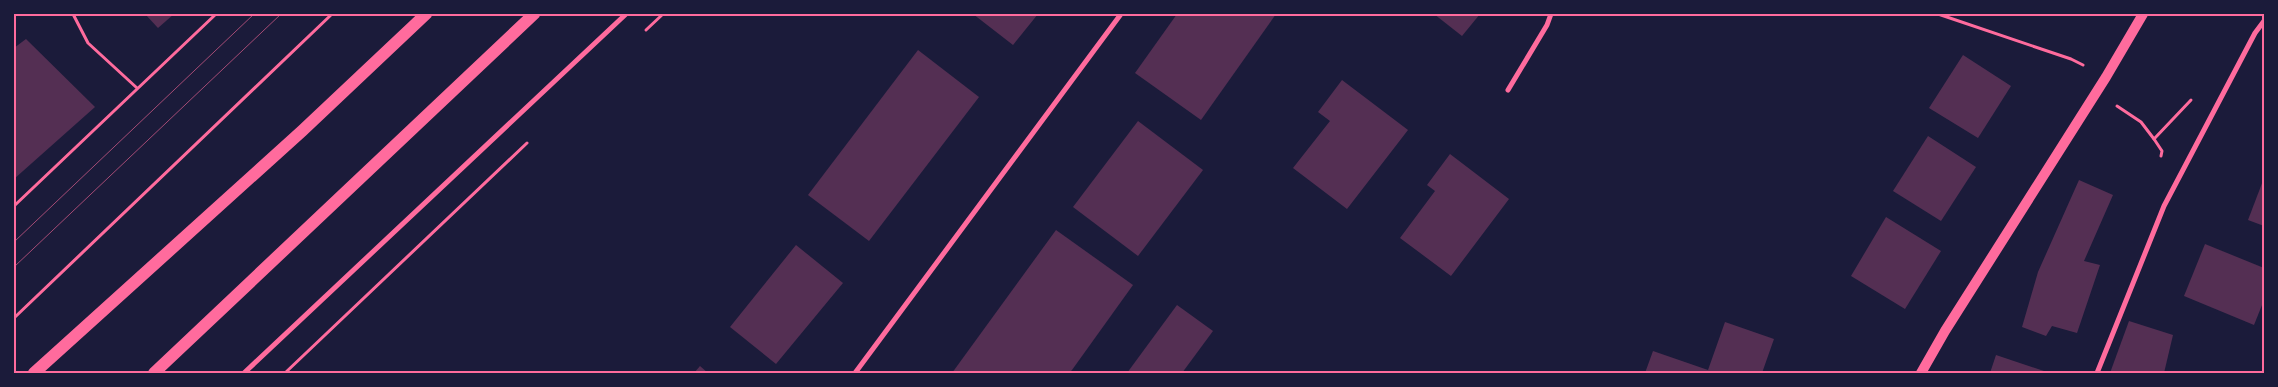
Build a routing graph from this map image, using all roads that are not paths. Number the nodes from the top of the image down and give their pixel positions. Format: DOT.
graph roads {
  1 [pos="426,14"];
  2 [pos="534,14"];
  3 [pos="626,14"];
  4 [pos="1121,14"];
  5 [pos="1551,14"];
  6 [pos="2143,14"];
  7 [pos="2264,21"];
  8 [pos="1508,90"];
  9 [pos="34,373"];
  10 [pos="154,373"];
  11 [pos="244,373"];
  12 [pos="855,373"];
  13 [pos="1921,373"];
  14 [pos="2097,373"];
  1 -- 9 [label="main road"];
  2 -- 10 [label="main road"];
  3 -- 11 [label="street"];
  4 -- 12 [label="street"];
  5 -- 8 [label="street"];
  6 -- 13 [label="main road"];
  7 -- 14 [label="street"];
}
